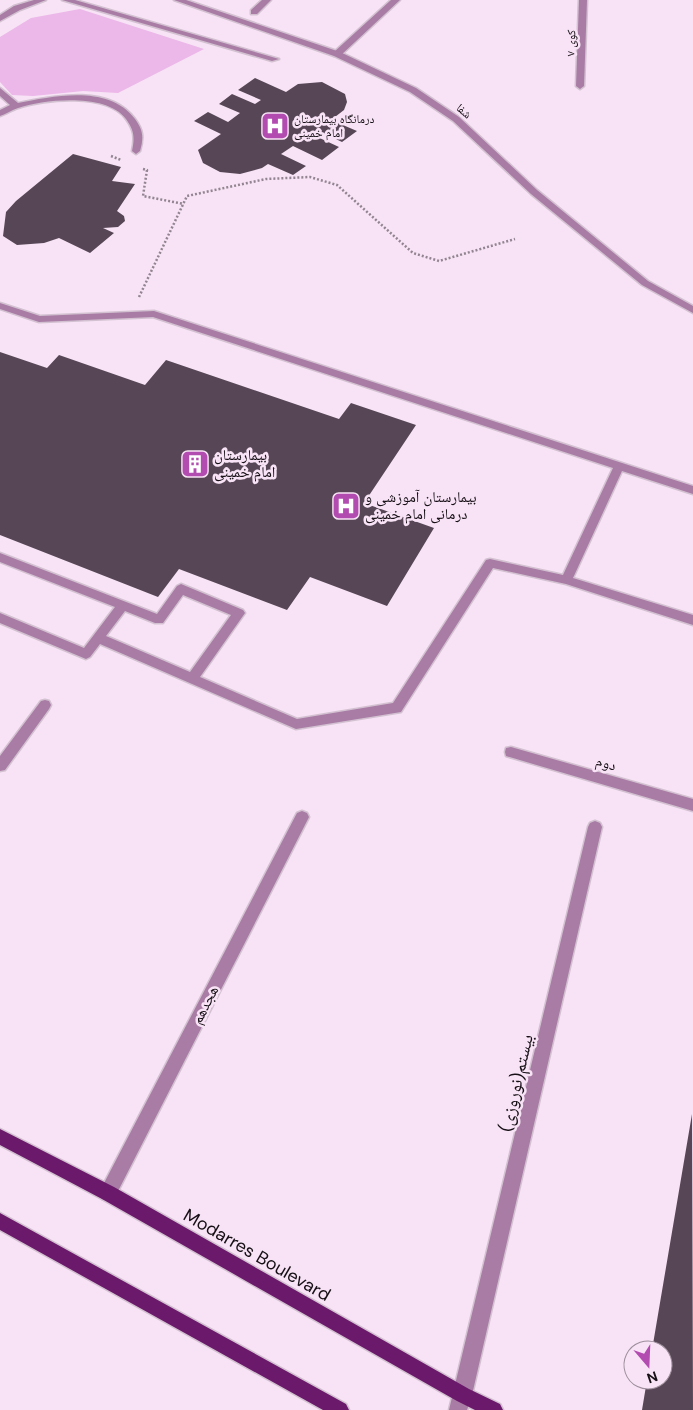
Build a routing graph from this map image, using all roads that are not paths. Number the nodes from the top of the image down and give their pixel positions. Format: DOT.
graph roads {
  1 [pos="42,0"];
  2 [pos="66,0"];
  3 [pos="178,0"];
  4 [pos="267,0"];
  5 [pos="396,0"];
  6 [pos="583,0"];
  7 [pos="254,12"];
  8 [pos="0,19"];
  9 [pos="337,54"];
  10 [pos="275,59"];
  11 [pos="580,86"];
  12 [pos="0,91"];
  13 [pos="16,106"];
  14 [pos="0,113"];
  15 [pos="136,151"];
  16 [pos="0,306"];
  17 [pos="693,310"];
  18 [pos="619,466"];
  19 [pos="693,490"];
  20 [pos="0,557"];
  21 [pos="566,580"];
  22 [pos="122,605"];
  23 [pos="0,618"];
  24 [pos="693,620"];
  25 [pos="98,638"];
  26 [pos="192,679"];
  27 [pos="45,704"];
  28 [pos="511,752"];
  29 [pos="0,766"];
  30 [pos="693,805"];
  31 [pos="302,817"];
  32 [pos="596,827"];
  33 [pos="0,1137"];
  34 [pos="108,1193"];
  35 [pos="0,1221"];
  36 [pos="460,1402"];
  37 [pos="340,1410"];
  38 [pos="494,1410"];
  1 -- 8 [label="street"];
  2 -- 10 [label="street"];
  3 -- 9 [label="street, شفا"];
  4 -- 7 [label="street"];
  5 -- 9 [label="street"];
  6 -- 11 [label="street, کوی ۷"];
  9 -- 17 [label="street, شفا"];
  12 -- 13 [label="street"];
  13 -- 14 [label="street"];
  13 -- 15 [label="street"];
  16 -- 18 [label="street"];
  18 -- 19 [label="street"];
  18 -- 21 [label="street"];
  20 -- 22 [label="street"];
  21 -- 24 [label="street"];
  21 -- 26 [label="street"];
  22 -- 25 [label="street"];
  22 -- 26 [label="street"];
  23 -- 25 [label="street"];
  25 -- 26 [label="street"];
  27 -- 29 [label="street"];
  28 -- 30 [label="street, دوم"];
  31 -- 34 [label="street, هجدهم"];
  32 -- 36 [label="street, بیستم(نوروزی)"];
  33 -- 34 [label="main road, Modarres Boulevard"];
  34 -- 36 [label="main road, Modarres Boulevard"];
  35 -- 37 [label="main road"];
  36 -- 38 [label="main road, Modarres Boulevard"];
}
